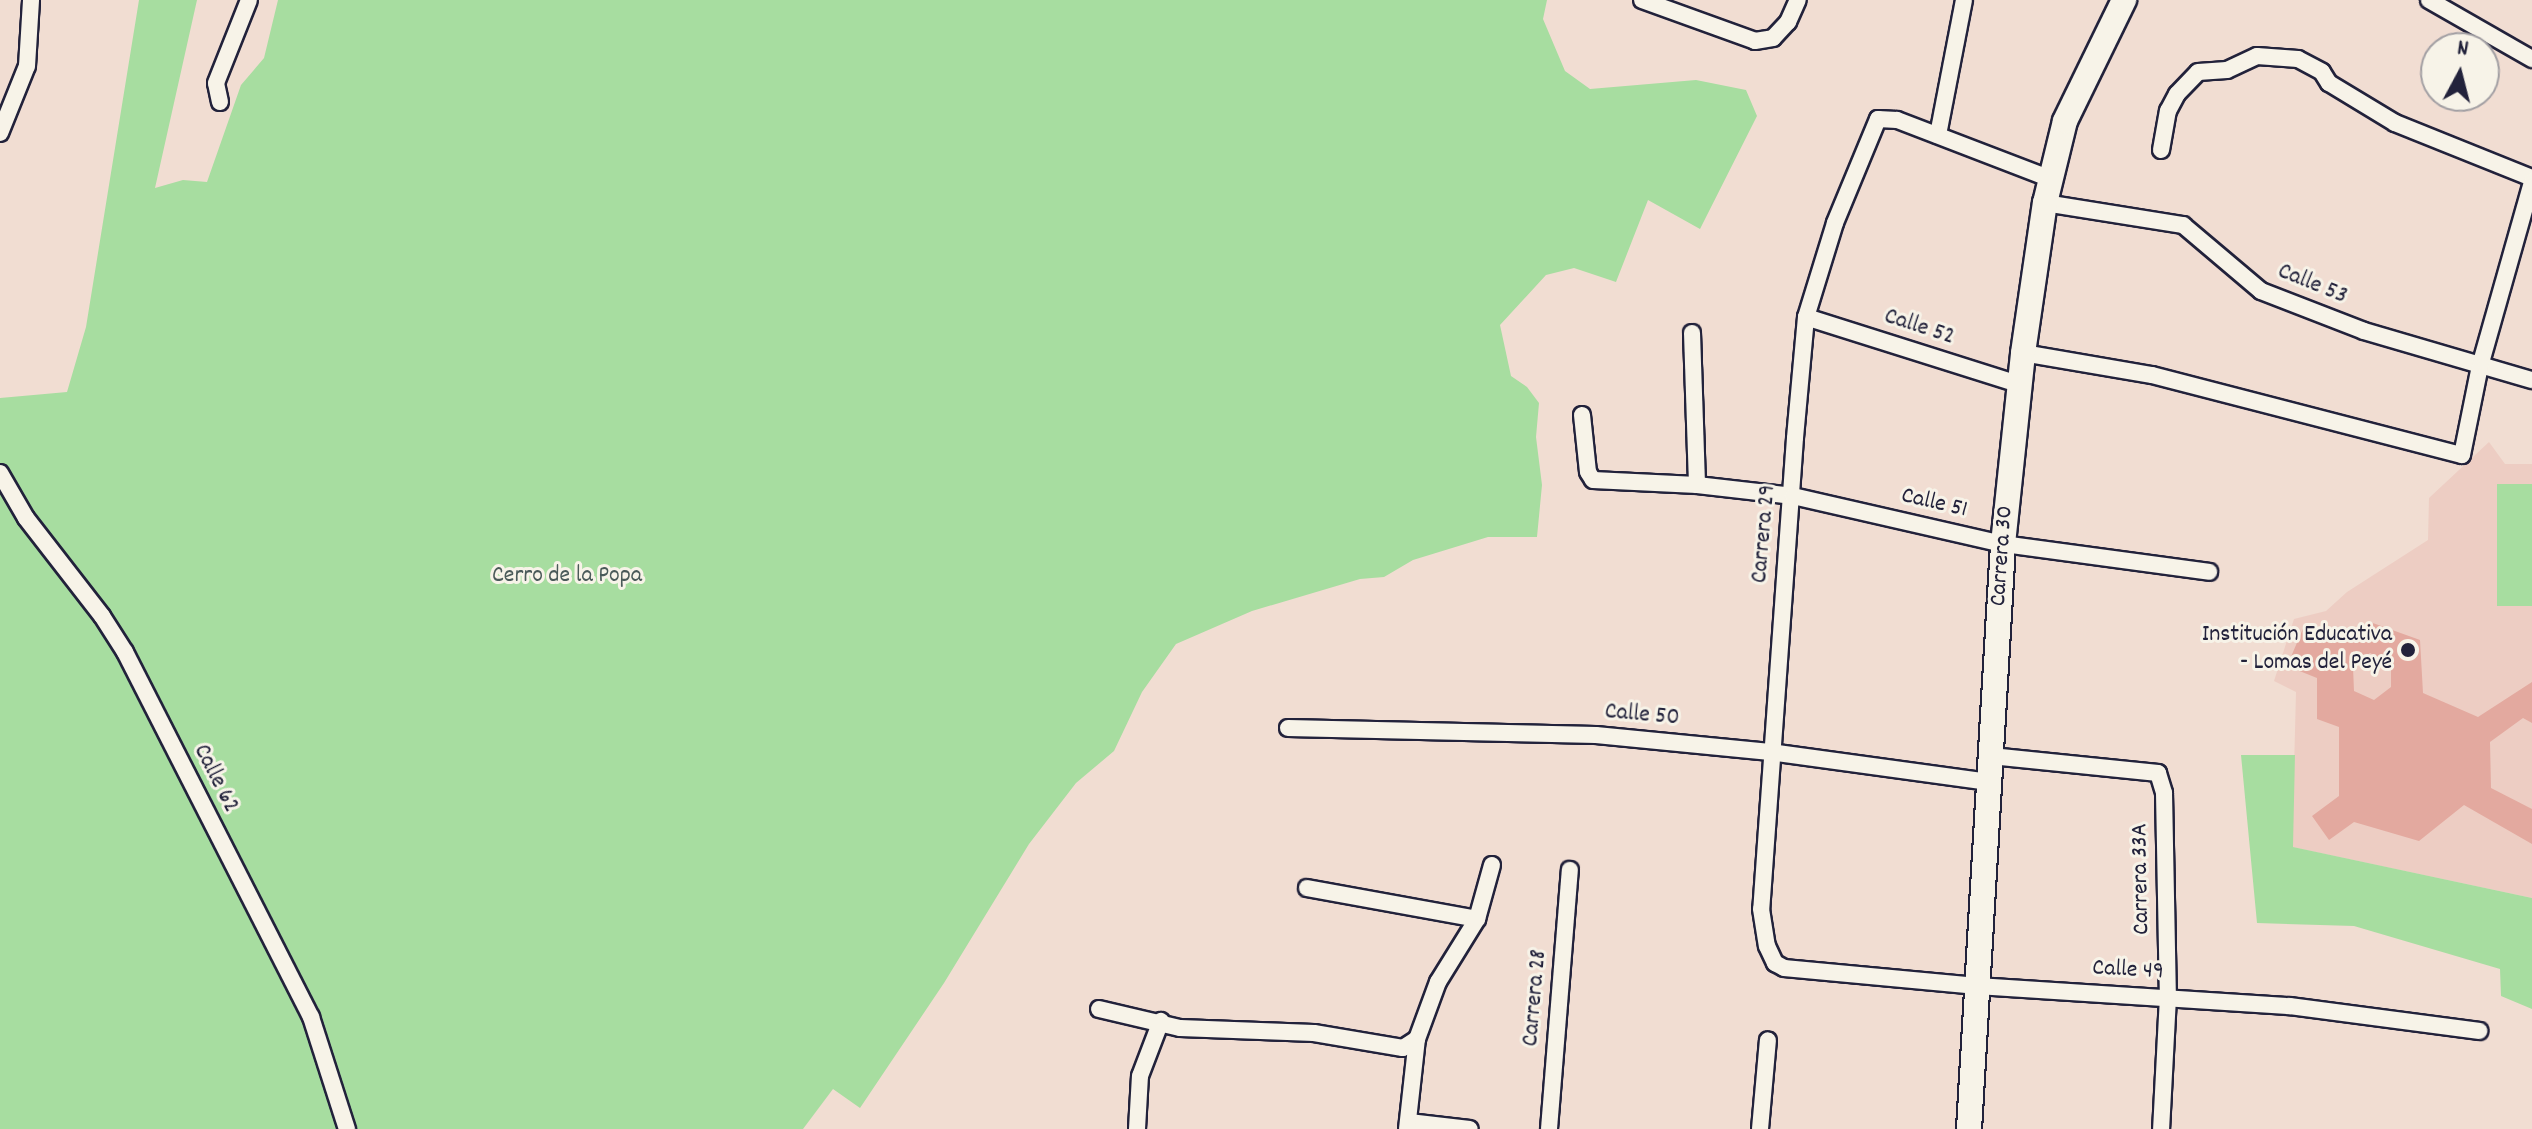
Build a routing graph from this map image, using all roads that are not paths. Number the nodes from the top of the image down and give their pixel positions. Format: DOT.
graph roads {
  1 [pos="31,0"];
  2 [pos="249,0"];
  3 [pos="1642,0"];
  4 [pos="1798,0"];
  5 [pos="1964,0"];
  6 [pos="2124,0"];
  7 [pos="2429,0"];
  8 [pos="2532,59"];
  9 [pos="220,102"];
  10 [pos="0,133"];
  11 [pos="1938,135"];
  12 [pos="2161,150"];
  13 [pos="2051,179"];
  14 [pos="2532,180"];
  15 [pos="2045,203"];
  16 [pos="1806,317"];
  17 [pos="1692,333"];
  18 [pos="2023,353"];
  19 [pos="2480,366"];
  20 [pos="2532,380"];
  21 [pos="2018,384"];
  22 [pos="1582,415"];
  23 [pos="0,473"];
  24 [pos="1697,485"];
  25 [pos="1793,496"];
  26 [pos="2003,544"];
  27 [pos="2209,572"];
  28 [pos="1288,728"];
  29 [pos="1770,752"];
  30 [pos="1991,756"];
  31 [pos="1989,782"];
  32 [pos="1492,865"];
  33 [pos="1570,870"];
  34 [pos="1307,888"];
  35 [pos="1477,919"];
  36 [pos="1775,963"];
  37 [pos="1977,986"];
  38 [pos="2168,997"];
  39 [pos="1099,1009"];
  40 [pos="1161,1021"];
  41 [pos="2479,1031"];
  42 [pos="1417,1039"];
  43 [pos="1768,1040"];
  44 [pos="1408,1125"];
  45 [pos="347,1129"];
  46 [pos="1137,1129"];
  47 [pos="1470,1129"];
  48 [pos="1549,1129"];
  49 [pos="1760,1129"];
  50 [pos="1969,1129"];
  51 [pos="2161,1129"];
  1 -- 10 [label="street"];
  2 -- 9 [label="street"];
  3 -- 4 [label="street"];
  5 -- 11 [label="street"];
  6 -- 13 [label="street, Carrera 30"];
  7 -- 8 [label="street"];
  11 -- 13 [label="street"];
  11 -- 16 [label="street, Carrera 29"];
  12 -- 14 [label="street"];
  13 -- 15 [label="street, Carrera 30"];
  14 -- 19 [label="street"];
  15 -- 18 [label="street, Carrera 30"];
  15 -- 19 [label="street, Calle 53"];
  16 -- 21 [label="street, Calle 52"];
  16 -- 25 [label="street, Carrera 29"];
  17 -- 24 [label="street"];
  18 -- 19 [label="street"];
  18 -- 21 [label="street, Carrera 30"];
  19 -- 20 [label="street, Calle 53"];
  21 -- 26 [label="street, Carrera 30"];
  22 -- 24 [label="street, Calle 51"];
  23 -- 45 [label="street, Calle 62"];
  24 -- 25 [label="street, Calle 51"];
  25 -- 26 [label="street, Calle 51"];
  25 -- 29 [label="street, Carrera 29"];
  26 -- 27 [label="street, Calle 51"];
  26 -- 30 [label="street, Carrera 30"];
  28 -- 29 [label="street, Calle 50"];
  29 -- 31 [label="street, Calle 50"];
  29 -- 36 [label="street, Carrera 29"];
  30 -- 31 [label="street, Carrera 30"];
  30 -- 38 [label="street, Carrera 33A"];
  31 -- 37 [label="street, Carrera 30"];
  32 -- 35 [label="street"];
  33 -- 48 [label="street, Carrera 28"];
  34 -- 35 [label="street"];
  35 -- 42 [label="street"];
  36 -- 37 [label="street, Calle 49"];
  37 -- 38 [label="street, Calle 49"];
  37 -- 50 [label="street, Carrera 30"];
  38 -- 41 [label="street, Calle 49"];
  38 -- 51 [label="street, Carrera 33A"];
  39 -- 40 [label="street"];
  40 -- 42 [label="street"];
  40 -- 46 [label="street"];
  42 -- 44 [label="street"];
  43 -- 49 [label="street"];
  44 -- 47 [label="street"];
}
